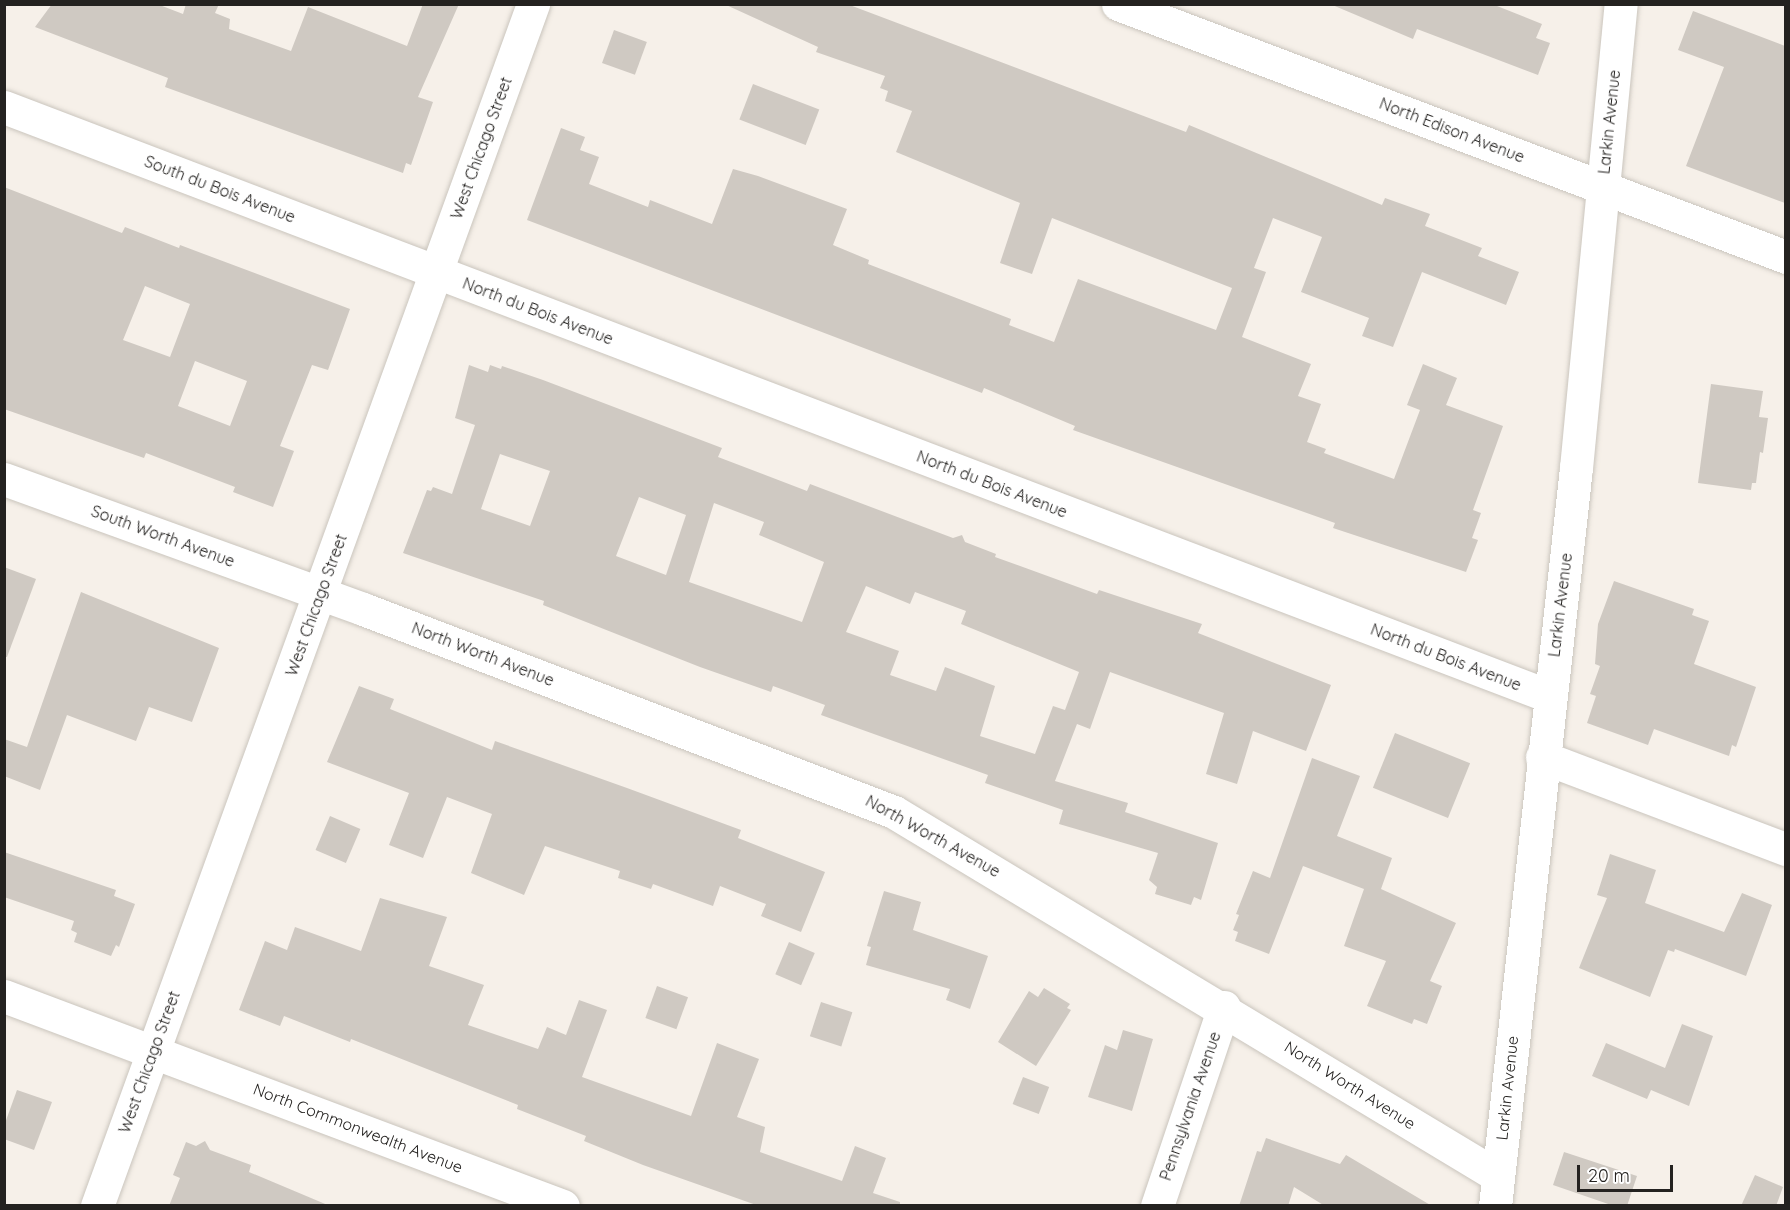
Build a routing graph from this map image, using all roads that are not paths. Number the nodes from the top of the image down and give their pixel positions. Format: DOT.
graph roads {
  1 [pos="533,4"];
  2 [pos="1118,4"];
  3 [pos="1621,4"];
  4 [pos="4,107"];
  5 [pos="1602,187"];
  6 [pos="1785,257"];
  7 [pos="436,272"];
  8 [pos="4,479"];
  9 [pos="321,594"];
  10 [pos="1549,696"];
  11 [pos="1542,757"];
  12 [pos="1785,849"];
  13 [pos="4,996"];
  14 [pos="1224,1007"];
  15 [pos="153,1050"];
  16 [pos="1496,1191"];
  17 [pos="97,1206"];
  18 [pos="563,1206"];
  19 [pos="1157,1206"];
  1 -- 7 [label="street, West Chicago Street"];
  2 -- 5 [label="street, North Edison Avenue"];
  3 -- 5 [label="street, Larkin Avenue"];
  4 -- 7 [label="street, South du Bois Avenue"];
  5 -- 6 [label="street, North Edison Avenue"];
  5 -- 10 [label="street, Larkin Avenue"];
  7 -- 9 [label="street, West Chicago Street"];
  7 -- 10 [label="street, North du Bois Avenue"];
  8 -- 9 [label="street, South Worth Avenue"];
  9 -- 14 [label="street, North Worth Avenue"];
  9 -- 15 [label="street, West Chicago Street"];
  10 -- 11 [label="street, Larkin Avenue"];
  11 -- 12 [label="street"];
  11 -- 16 [label="street, Larkin Avenue"];
  13 -- 15 [label="street, North Commonwealth Avenue"];
  14 -- 16 [label="street, North Worth Avenue"];
  14 -- 19 [label="street, Pennsylvania Avenue"];
  15 -- 17 [label="street, West Chicago Street"];
  15 -- 18 [label="street, North Commonwealth Avenue"];
}
